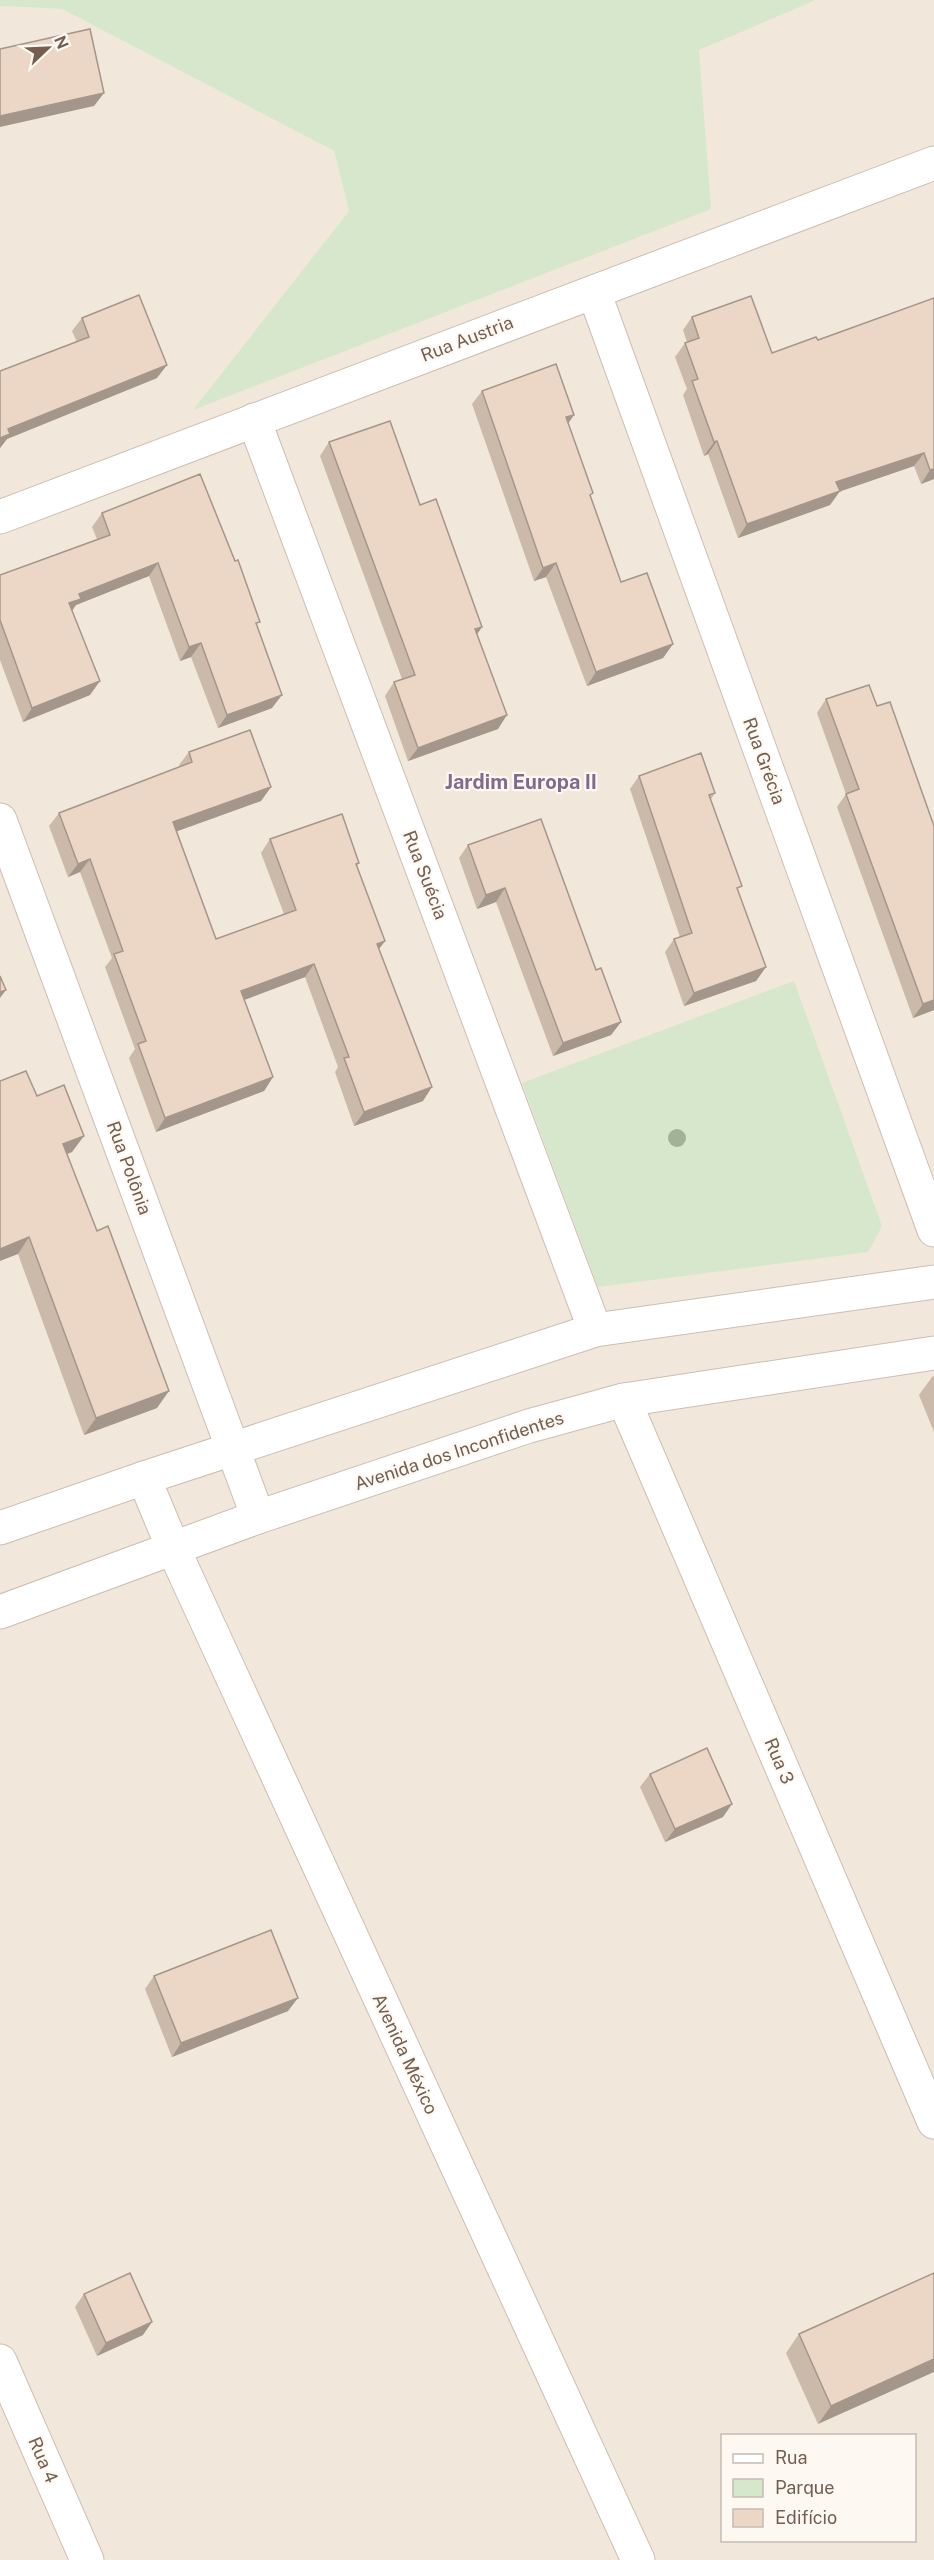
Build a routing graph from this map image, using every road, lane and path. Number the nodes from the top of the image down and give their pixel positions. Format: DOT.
graph roads {
  1 [pos="934,163"];
  2 [pos="594,292"];
  3 [pos="254,420"];
  4 [pos="0,517"];
  5 [pos="0,820"];
  6 [pos="934,1230"];
  7 [pos="934,1282"];
  8 [pos="595,1330"];
  9 [pos="934,1353"];
  10 [pos="624,1400"];
  11 [pos="234,1449"];
  12 [pos="144,1478"];
  13 [pos="258,1517"];
  14 [pos="0,1528"];
  15 [pos="173,1548"];
  16 [pos="0,1612"];
  17 [pos="934,2122"];
  18 [pos="0,2361"];
  19 [pos="87,2560"];
  20 [pos="638,2560"];
  1 -- 2 [label="street, Rua Austria"];
  2 -- 3 [label="street, Rua Austria"];
  2 -- 6 [label="street, Rua Grécia"];
  3 -- 4 [label="street, Rua Austria"];
  3 -- 8 [label="street, Rua Suécia"];
  5 -- 11 [label="street, Rua Polônia"];
  7 -- 8 [label="street"];
  8 -- 11 [label="street"];
  9 -- 10 [label="street, Avenida dos Inconfidentes"];
  10 -- 13 [label="street, Avenida dos Inconfidentes"];
  10 -- 17 [label="street, Rua 3"];
  11 -- 12 [label="street"];
  11 -- 13 [label="street, Rua Polônia"];
  12 -- 14 [label="street"];
  12 -- 15 [label="street, Avenida México"];
  13 -- 15 [label="street, Avenida dos Inconfidentes"];
  15 -- 16 [label="street, Avenida dos Inconfidentes"];
  15 -- 20 [label="street, Avenida México"];
  18 -- 19 [label="street, Rua 4"];
}
